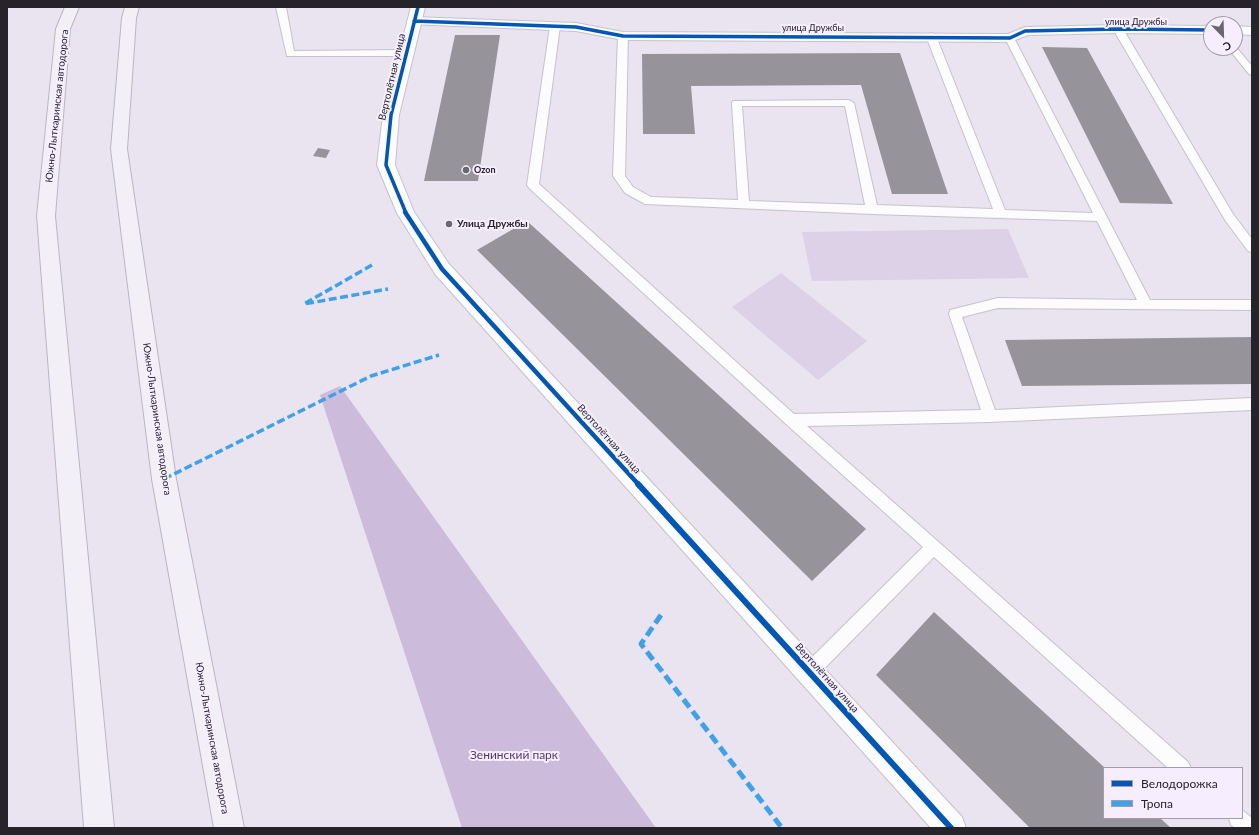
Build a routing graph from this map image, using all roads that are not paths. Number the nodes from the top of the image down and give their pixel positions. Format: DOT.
graph roads {
  1 [pos="72,7"];
  2 [pos="132,7"];
  3 [pos="281,7"];
  4 [pos="416,14"];
  5 [pos="555,26"];
  6 [pos="1118,29"];
  7 [pos="1203,30"];
  8 [pos="623,36"];
  9 [pos="931,36"];
  10 [pos="1010,38"];
  11 [pos="406,54"];
  12 [pos="1239,56"];
  13 [pos="1252,72"];
  14 [pos="744,204"];
  15 [pos="872,210"];
  16 [pos="1001,214"];
  17 [pos="1101,217"];
  18 [pos="1252,248"];
  19 [pos="1146,305"];
  20 [pos="1252,305"];
  21 [pos="1252,404"];
  22 [pos="990,416"];
  23 [pos="792,420"];
  24 [pos="934,547"];
  25 [pos="809,672"];
  26 [pos="1181,767"];
  27 [pos="1239,819"];
  28 [pos="99,828"];
  29 [pos="229,828"];
  30 [pos="952,828"];
  31 [pos="1249,828"];
  1 -- 28 [label="main road, Южно-Лыткаринская автодорога"];
  2 -- 29 [label="main road, Южно-Лыткаринская автодорога"];
  3 -- 11 [label="lane"];
  4 -- 5 [label="street, улица Дружбы"];
  4 -- 11 [label="street, Вертолётная улица"];
  5 -- 8 [label="street, улица Дружбы"];
  5 -- 23 [label="lane"];
  6 -- 7 [label="street, улица Дружбы"];
  6 -- 10 [label="street, улица Дружбы"];
  6 -- 18 [label="lane"];
  8 -- 9 [label="street, улица Дружбы"];
  8 -- 14 [label="lane"];
  9 -- 10 [label="street, улица Дружбы"];
  9 -- 16 [label="lane"];
  10 -- 17 [label="lane"];
  11 -- 25 [label="street, Вертолётная улица"];
  12 -- 13 [label="lane"];
  14 -- 15 [label="lane"];
  14 -- 15 [label="lane"];
  15 -- 16 [label="lane"];
  16 -- 17 [label="lane"];
  17 -- 19 [label="lane"];
  19 -- 20 [label="lane"];
  19 -- 22 [label="lane"];
  21 -- 22 [label="lane"];
  22 -- 23 [label="lane"];
  23 -- 24 [label="lane"];
  24 -- 25 [label="lane"];
  24 -- 26 [label="lane"];
  25 -- 30 [label="street, Вертолётная улица"];
  27 -- 31 [label="lane"];
}
